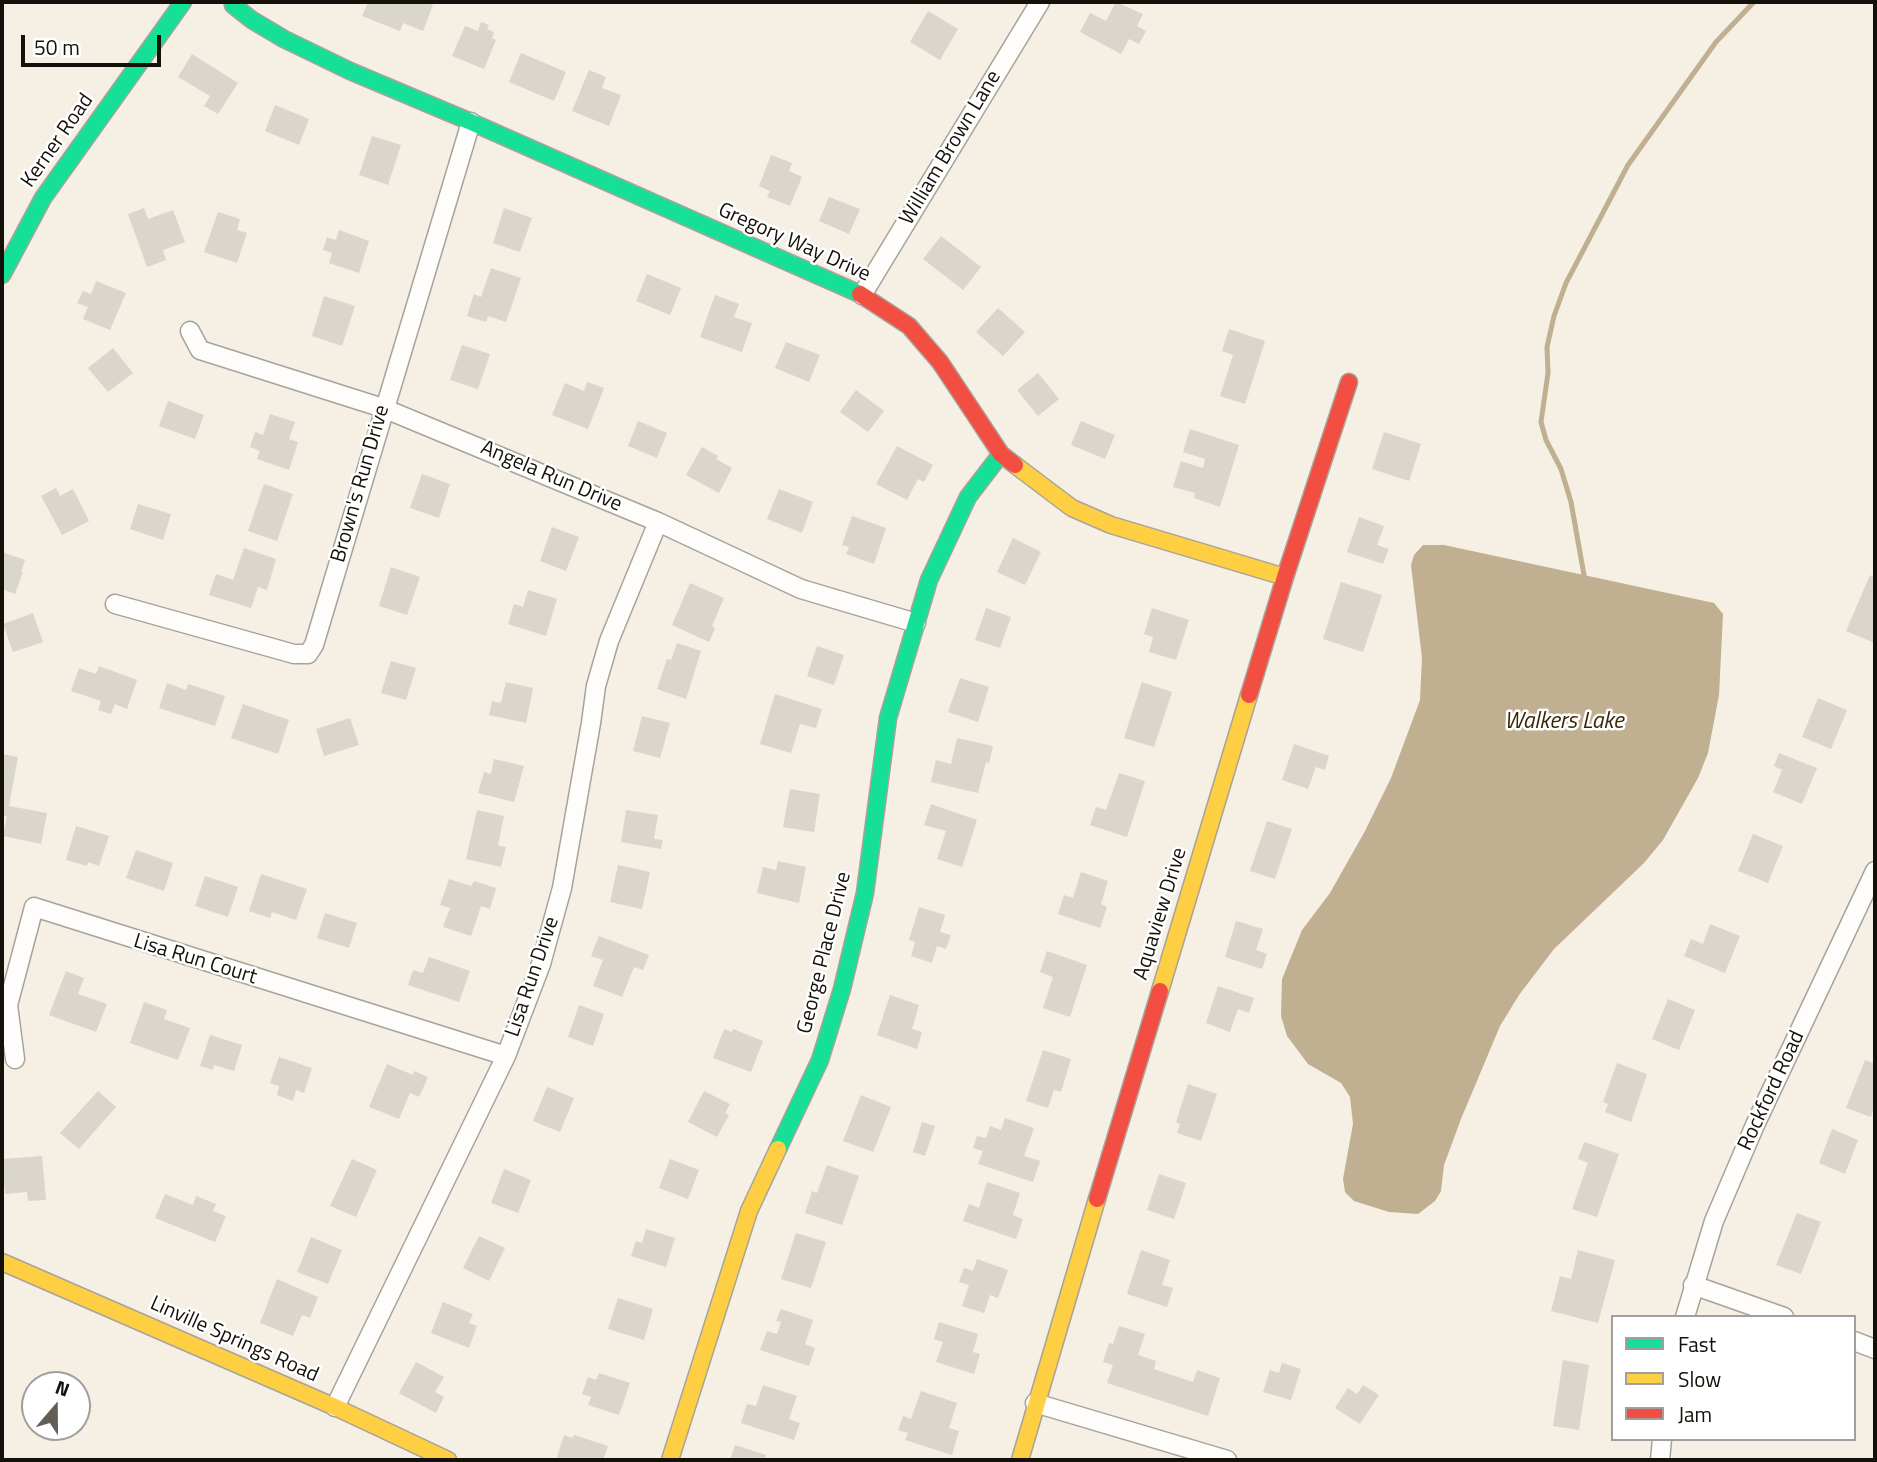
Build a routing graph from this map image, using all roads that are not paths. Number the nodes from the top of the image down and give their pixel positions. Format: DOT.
graph roads {
  1 [pos="183,2"];
  2 [pos="1040,2"];
  3 [pos="233,5"];
  4 [pos="471,121"];
  5 [pos="2,275"];
  6 [pos="862,295"];
  7 [pos="190,331"];
  8 [pos="1349,382"];
  9 [pos="383,408"];
  10 [pos="1000,454"];
  11 [pos="659,522"];
  12 [pos="1285,577"];
  13 [pos="115,604"];
  14 [pos="916,623"];
  15 [pos="1875,871"];
  16 [pos="1871,894"];
  17 [pos="506,1056"];
  18 [pos="15,1059"];
  19 [pos="2,1262"];
  20 [pos="1693,1285"];
  21 [pos="1686,1315"];
  22 [pos="1778,1315"];
  23 [pos="1856,1342"];
  24 [pos="1875,1349"];
  25 [pos="1035,1403"];
  26 [pos="335,1406"];
  27 [pos="1662,1441"];
  28 [pos="448,1460"];
  29 [pos="670,1460"];
  30 [pos="1020,1460"];
  31 [pos="1227,1460"];
  32 [pos="1660,1460"];
  1 -- 5 [label="street, Kerner Road"];
  2 -- 6 [label="street, William Brown Lane"];
  3 -- 4 [label="street, Gregory Way Drive"];
  4 -- 6 [label="street, Gregory Way Drive"];
  4 -- 9 [label="street, Brown's Run Drive"];
  6 -- 10 [label="street, Gregory Way Drive"];
  7 -- 9 [label="street, Angela Run Drive"];
  8 -- 12 [label="street, Aquaview Drive"];
  9 -- 11 [label="street, Angela Run Drive"];
  9 -- 13 [label="street, Brown's Run Drive"];
  10 -- 12 [label="street, Gregory Way Drive"];
  10 -- 14 [label="street, George Place Drive"];
  11 -- 14 [label="street, Angela Run Drive"];
  11 -- 17 [label="street, Lisa Run Drive"];
  12 -- 25 [label="street, Aquaview Drive"];
  14 -- 29 [label="street, George Place Drive"];
  15 -- 16 [label="street, Rockford Road"];
  16 -- 20 [label="street, Rockford Road"];
  17 -- 18 [label="street, Lisa Run Court"];
  17 -- 26 [label="street, Lisa Run Drive"];
  19 -- 26 [label="street, Linville Springs Road"];
  20 -- 21 [label="street, Rockford Road"];
  20 -- 22 [label="street"];
  23 -- 24 [label="street"];
  25 -- 30 [label="street, Aquaview Drive"];
  25 -- 31 [label="street"];
  26 -- 28 [label="street, Linville Springs Road"];
  27 -- 32 [label="street"];
}
